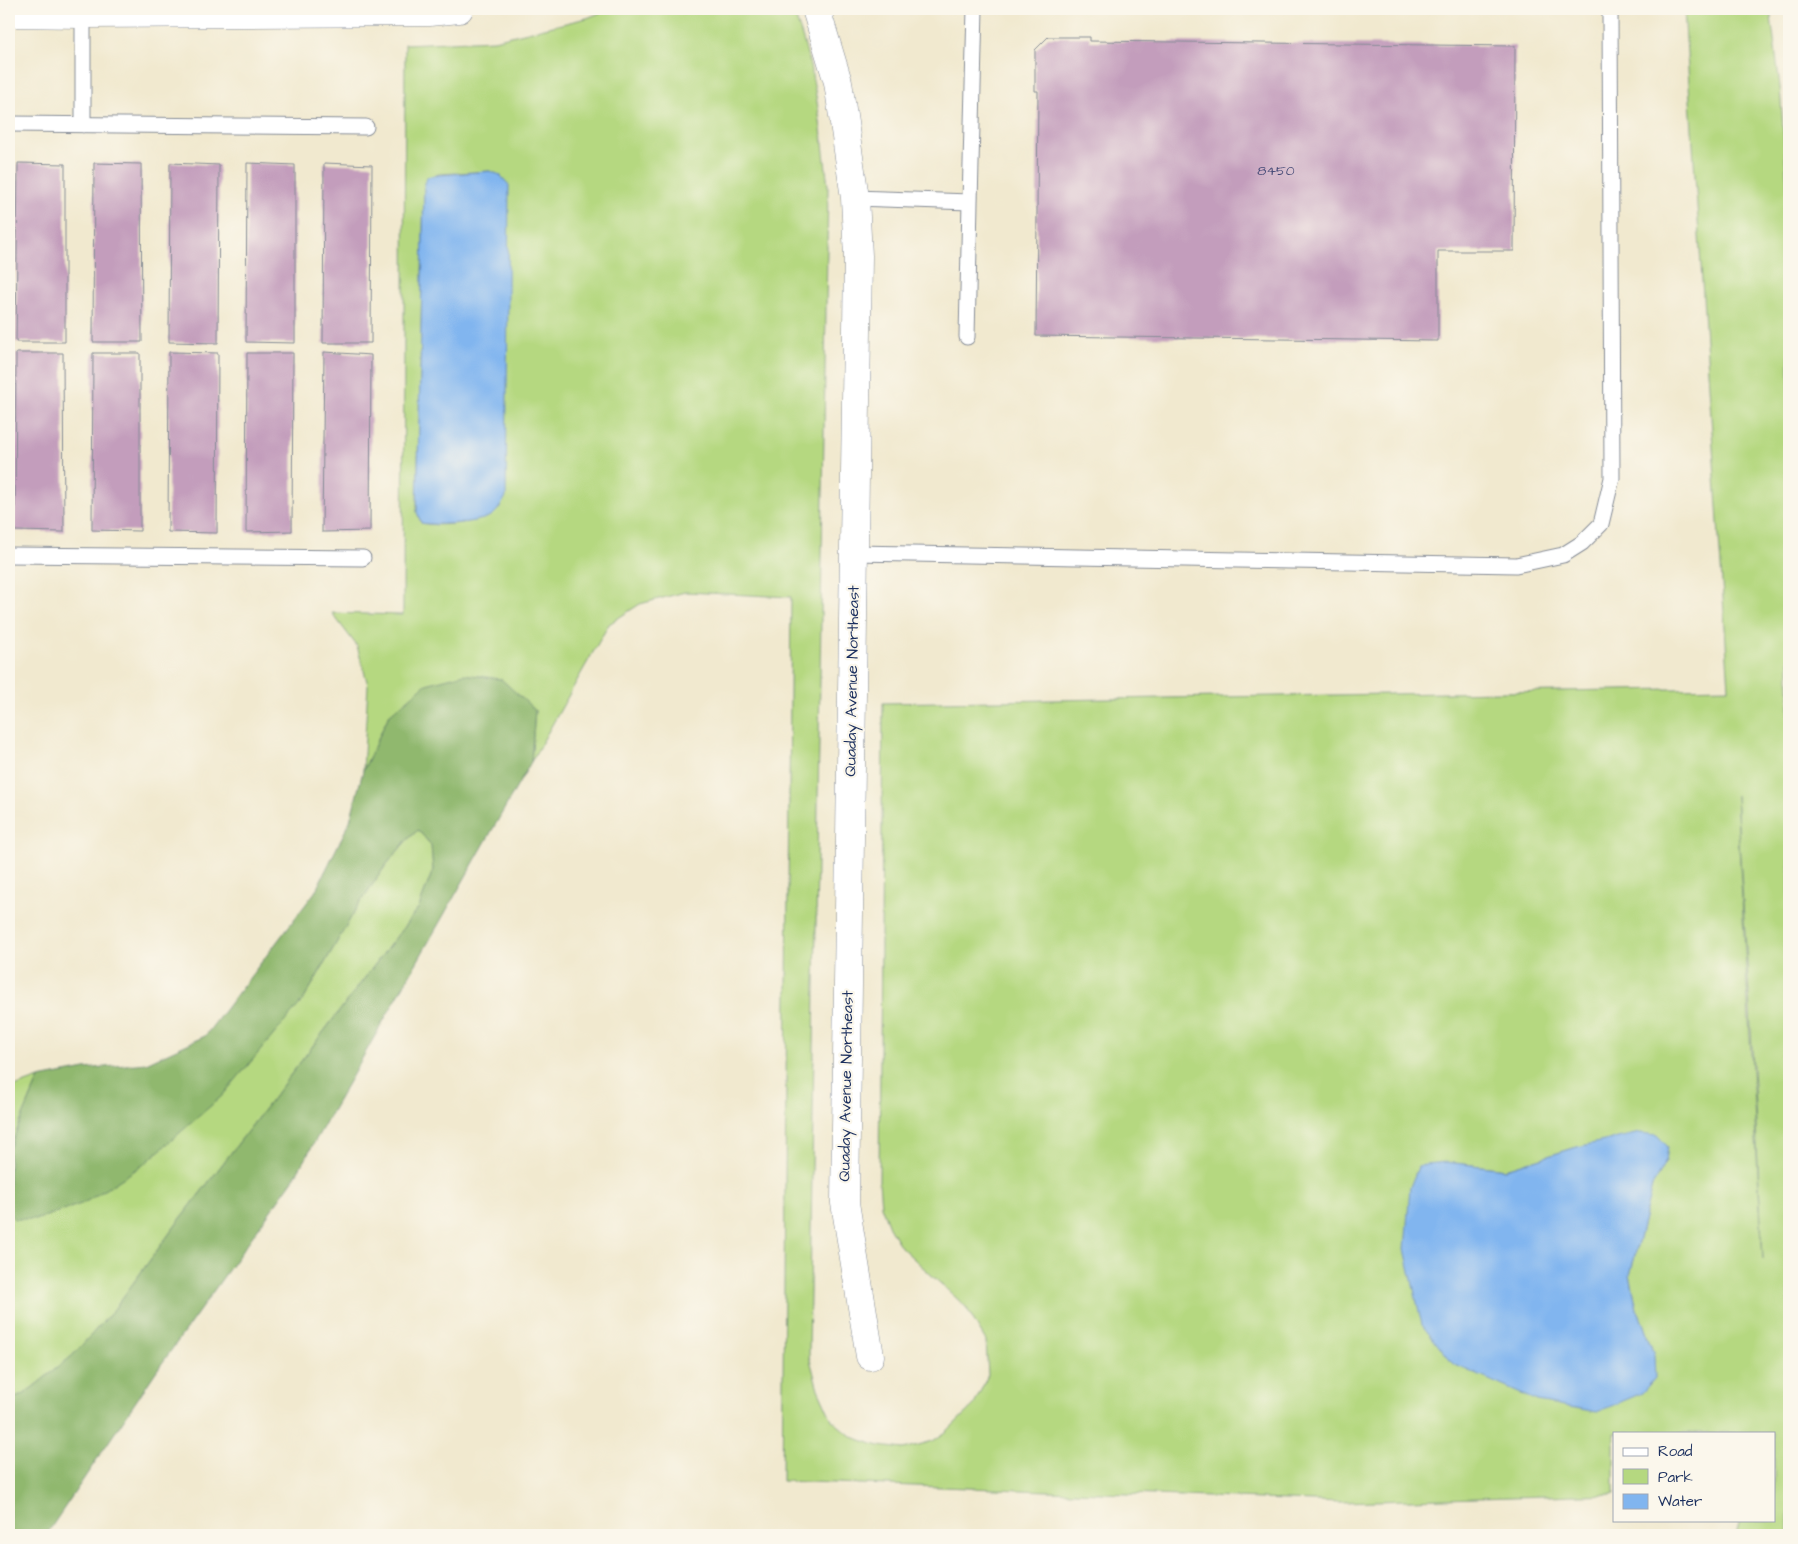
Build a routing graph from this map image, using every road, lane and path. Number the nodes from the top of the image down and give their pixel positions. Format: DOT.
graph roads {
  1 [pos="459,9"];
  2 [pos="816,9"];
  3 [pos="975,9"];
  4 [pos="1610,9"];
  5 [pos="9,12"];
  6 [pos="83,14"];
  7 [pos="9,124"];
  8 [pos="83,124"];
  9 [pos="366,127"];
  10 [pos="855,198"];
  11 [pos="970,202"];
  12 [pos="967,337"];
  13 [pos="854,554"];
  14 [pos="9,555"];
  15 [pos="363,558"];
  16 [pos="870,1356"];
  1 -- 6 [label="street"];
  2 -- 10 [label="street, Quaday Avenue Northeast"];
  3 -- 11 [label="lane"];
  4 -- 13 [label="lane"];
  5 -- 6 [label="street"];
  6 -- 8 [label="lane"];
  7 -- 8 [label="lane"];
  8 -- 9 [label="lane"];
  10 -- 11 [label="lane"];
  10 -- 13 [label="street, Quaday Avenue Northeast"];
  11 -- 12 [label="lane"];
  13 -- 16 [label="street, Quaday Avenue Northeast"];
  14 -- 15 [label="lane"];
}
